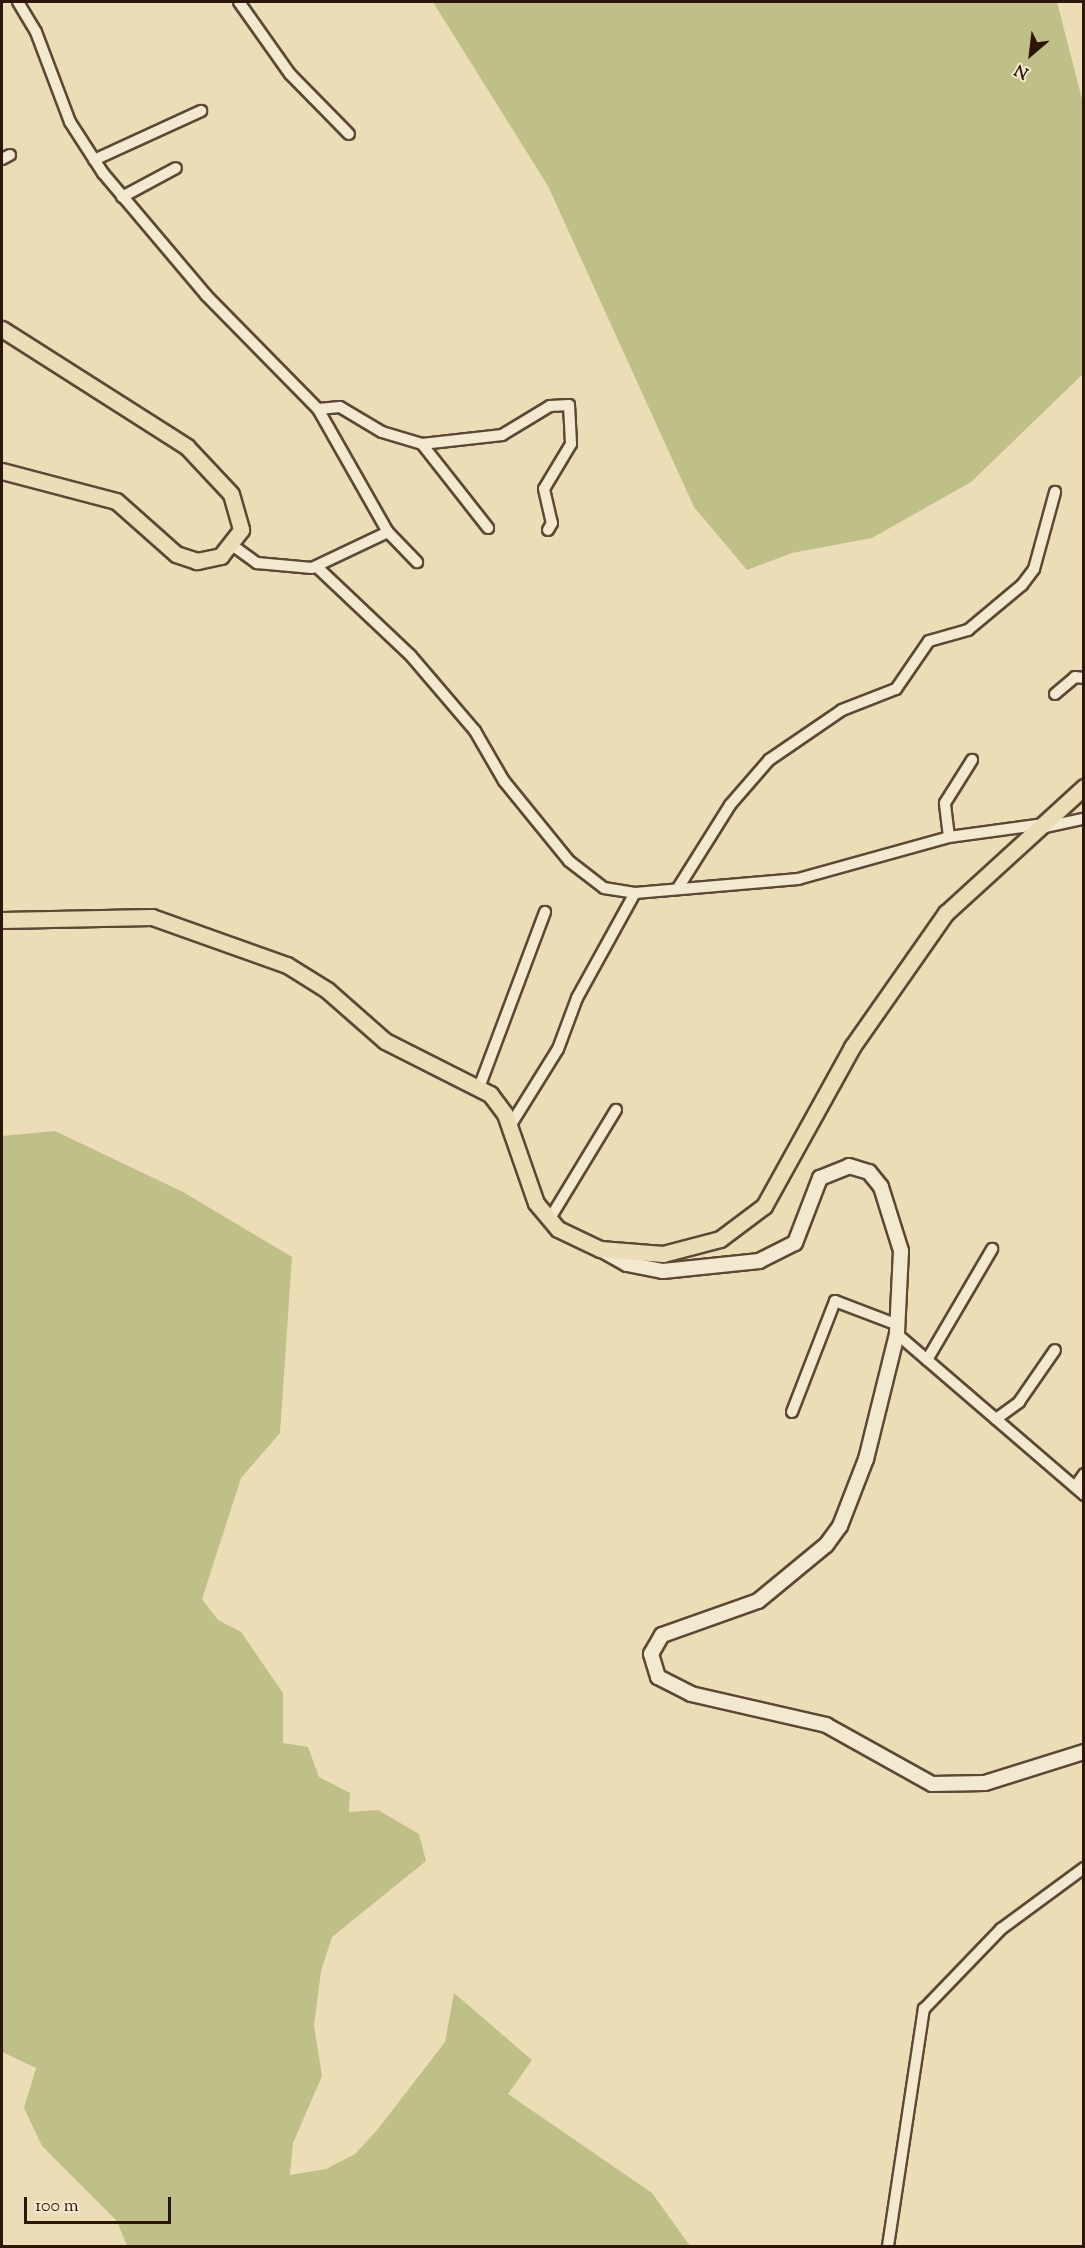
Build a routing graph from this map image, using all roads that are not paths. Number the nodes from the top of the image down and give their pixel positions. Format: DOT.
graph roads {
  1 [pos="18,2"];
  2 [pos="239,2"];
  3 [pos="201,111"];
  4 [pos="349,134"];
  5 [pos="94,160"];
  6 [pos="176,168"];
  7 [pos="122,196"];
  8 [pos="2,329"];
  9 [pos="318,408"];
  10 [pos="422,444"];
  11 [pos="2,471"];
  12 [pos="1055,492"];
  13 [pos="488,528"];
  14 [pos="548,530"];
  15 [pos="388,532"];
  16 [pos="232,545"];
  17 [pos="417,562"];
  18 [pos="317,567"];
  19 [pos="1083,678"];
  20 [pos="1055,694"];
  21 [pos="972,760"];
  22 [pos="1083,787"];
  23 [pos="1083,819"];
  24 [pos="1047,826"];
  25 [pos="949,837"];
  26 [pos="678,888"];
  27 [pos="635,893"];
  28 [pos="545,912"];
  29 [pos="2,920"];
  30 [pos="480,1085"];
  31 [pos="616,1110"];
  32 [pos="510,1126"];
  33 [pos="549,1220"];
  34 [pos="600,1248"];
  35 [pos="993,1249"];
  36 [pos="897,1330"];
  37 [pos="1055,1350"];
  38 [pos="927,1360"];
  39 [pos="792,1412"];
  40 [pos="996,1419"];
  41 [pos="1083,1474"];
  42 [pos="1075,1487"];
  43 [pos="1083,1495"];
  44 [pos="1083,1752"];
  45 [pos="1083,1868"];
  46 [pos="888,2247"];
  1 -- 5 [label="street"];
  2 -- 4 [label="street"];
  3 -- 5 [label="street"];
  5 -- 7 [label="street"];
  6 -- 7 [label="street"];
  7 -- 9 [label="street"];
  8 -- 16 [label="main road"];
  9 -- 10 [label="street"];
  9 -- 15 [label="street"];
  10 -- 13 [label="street"];
  10 -- 14 [label="street"];
  11 -- 16 [label="main road"];
  12 -- 26 [label="street"];
  15 -- 17 [label="street"];
  15 -- 18 [label="street"];
  16 -- 18 [label="street"];
  18 -- 27 [label="street"];
  19 -- 20 [label="street"];
  21 -- 25 [label="street"];
  22 -- 24 [label="main road"];
  23 -- 24 [label="street"];
  24 -- 25 [label="street"];
  24 -- 34 [label="main road"];
  25 -- 26 [label="street"];
  26 -- 27 [label="street"];
  27 -- 32 [label="street"];
  28 -- 30 [label="street"];
  29 -- 30 [label="main road"];
  30 -- 32 [label="main road"];
  31 -- 33 [label="street"];
  32 -- 33 [label="main road"];
  33 -- 34 [label="main road"];
  34 -- 36 [label="main road"];
  35 -- 38 [label="street"];
  36 -- 38 [label="street"];
  36 -- 39 [label="street"];
  36 -- 44 [label="main road"];
  37 -- 40 [label="street"];
  38 -- 40 [label="street"];
  40 -- 42 [label="street"];
  41 -- 42 [label="street"];
  42 -- 43 [label="street"];
  45 -- 46 [label="street"];
}
